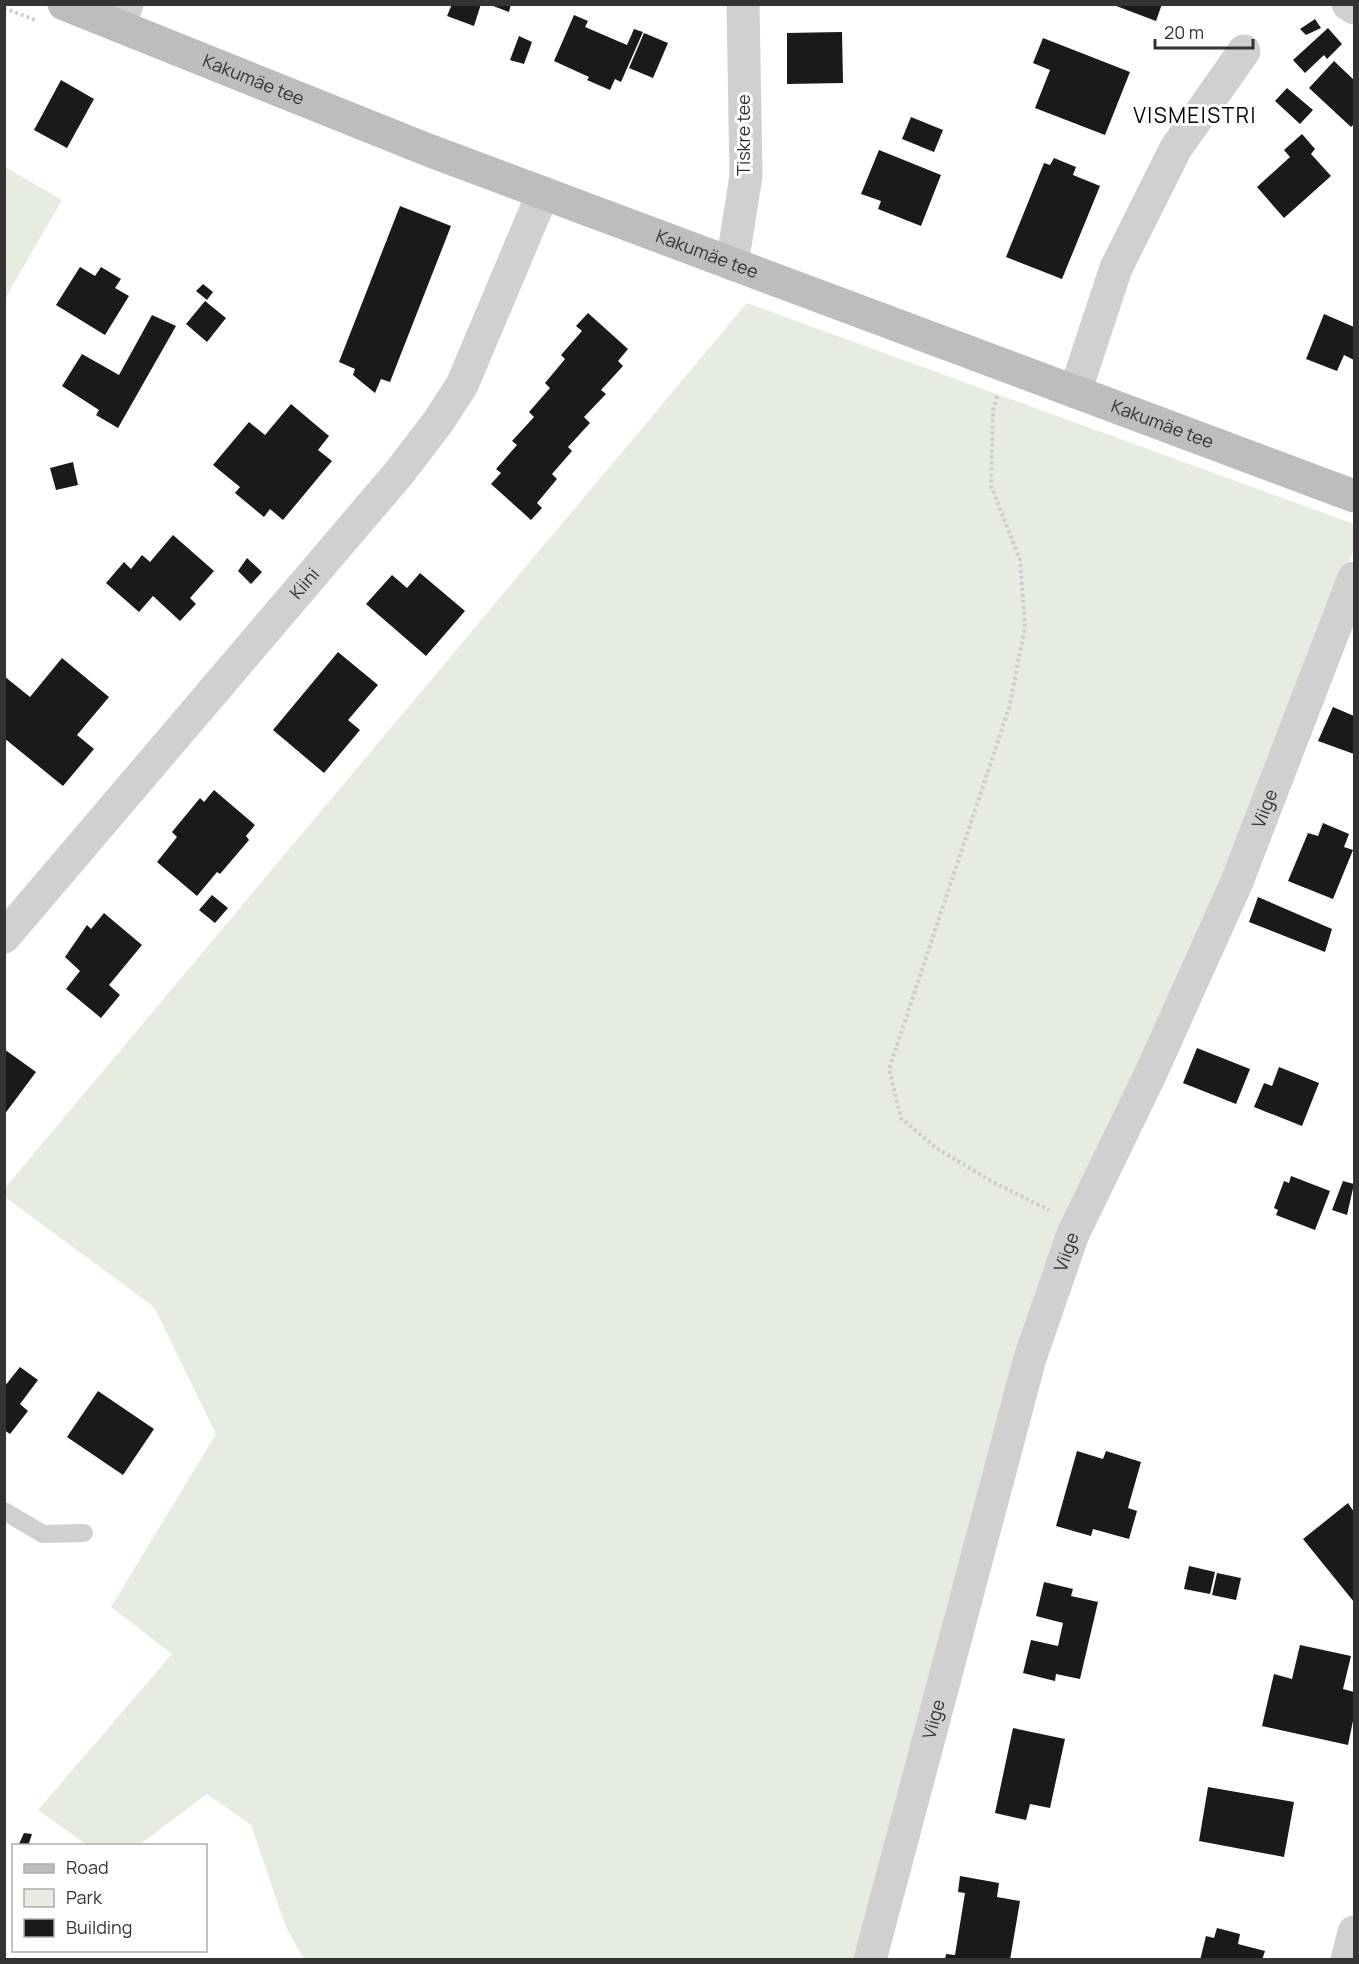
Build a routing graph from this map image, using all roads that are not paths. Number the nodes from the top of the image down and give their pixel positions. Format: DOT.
graph roads {
  1 [pos="64,4"];
  2 [pos="743,4"];
  3 [pos="1348,4"];
  4 [pos="1354,9"];
  5 [pos="123,15"];
  6 [pos="1244,51"];
  7 [pos="543,193"];
  8 [pos="732,264"];
  9 [pos="1075,392"];
  10 [pos="1354,496"];
  11 [pos="1354,578"];
  12 [pos="4,937"];
  13 [pos="4,1511"];
  14 [pos="84,1533"];
  15 [pos="1354,1932"];
  16 [pos="870,1959"];
  17 [pos="1347,1959"];
  1 -- 5 [label="street, Kakumäe tee"];
  2 -- 8 [label="street, Tiskre tee"];
  3 -- 4 [label="street"];
  5 -- 7 [label="street, Kakumäe tee"];
  6 -- 9 [label="street"];
  7 -- 8 [label="street, Kakumäe tee"];
  7 -- 12 [label="street, Kiini"];
  8 -- 9 [label="street, Kakumäe tee"];
  9 -- 10 [label="street, Kakumäe tee"];
  11 -- 16 [label="street, Viige"];
  13 -- 14 [label="lane"];
  15 -- 17 [label="street"];
}
